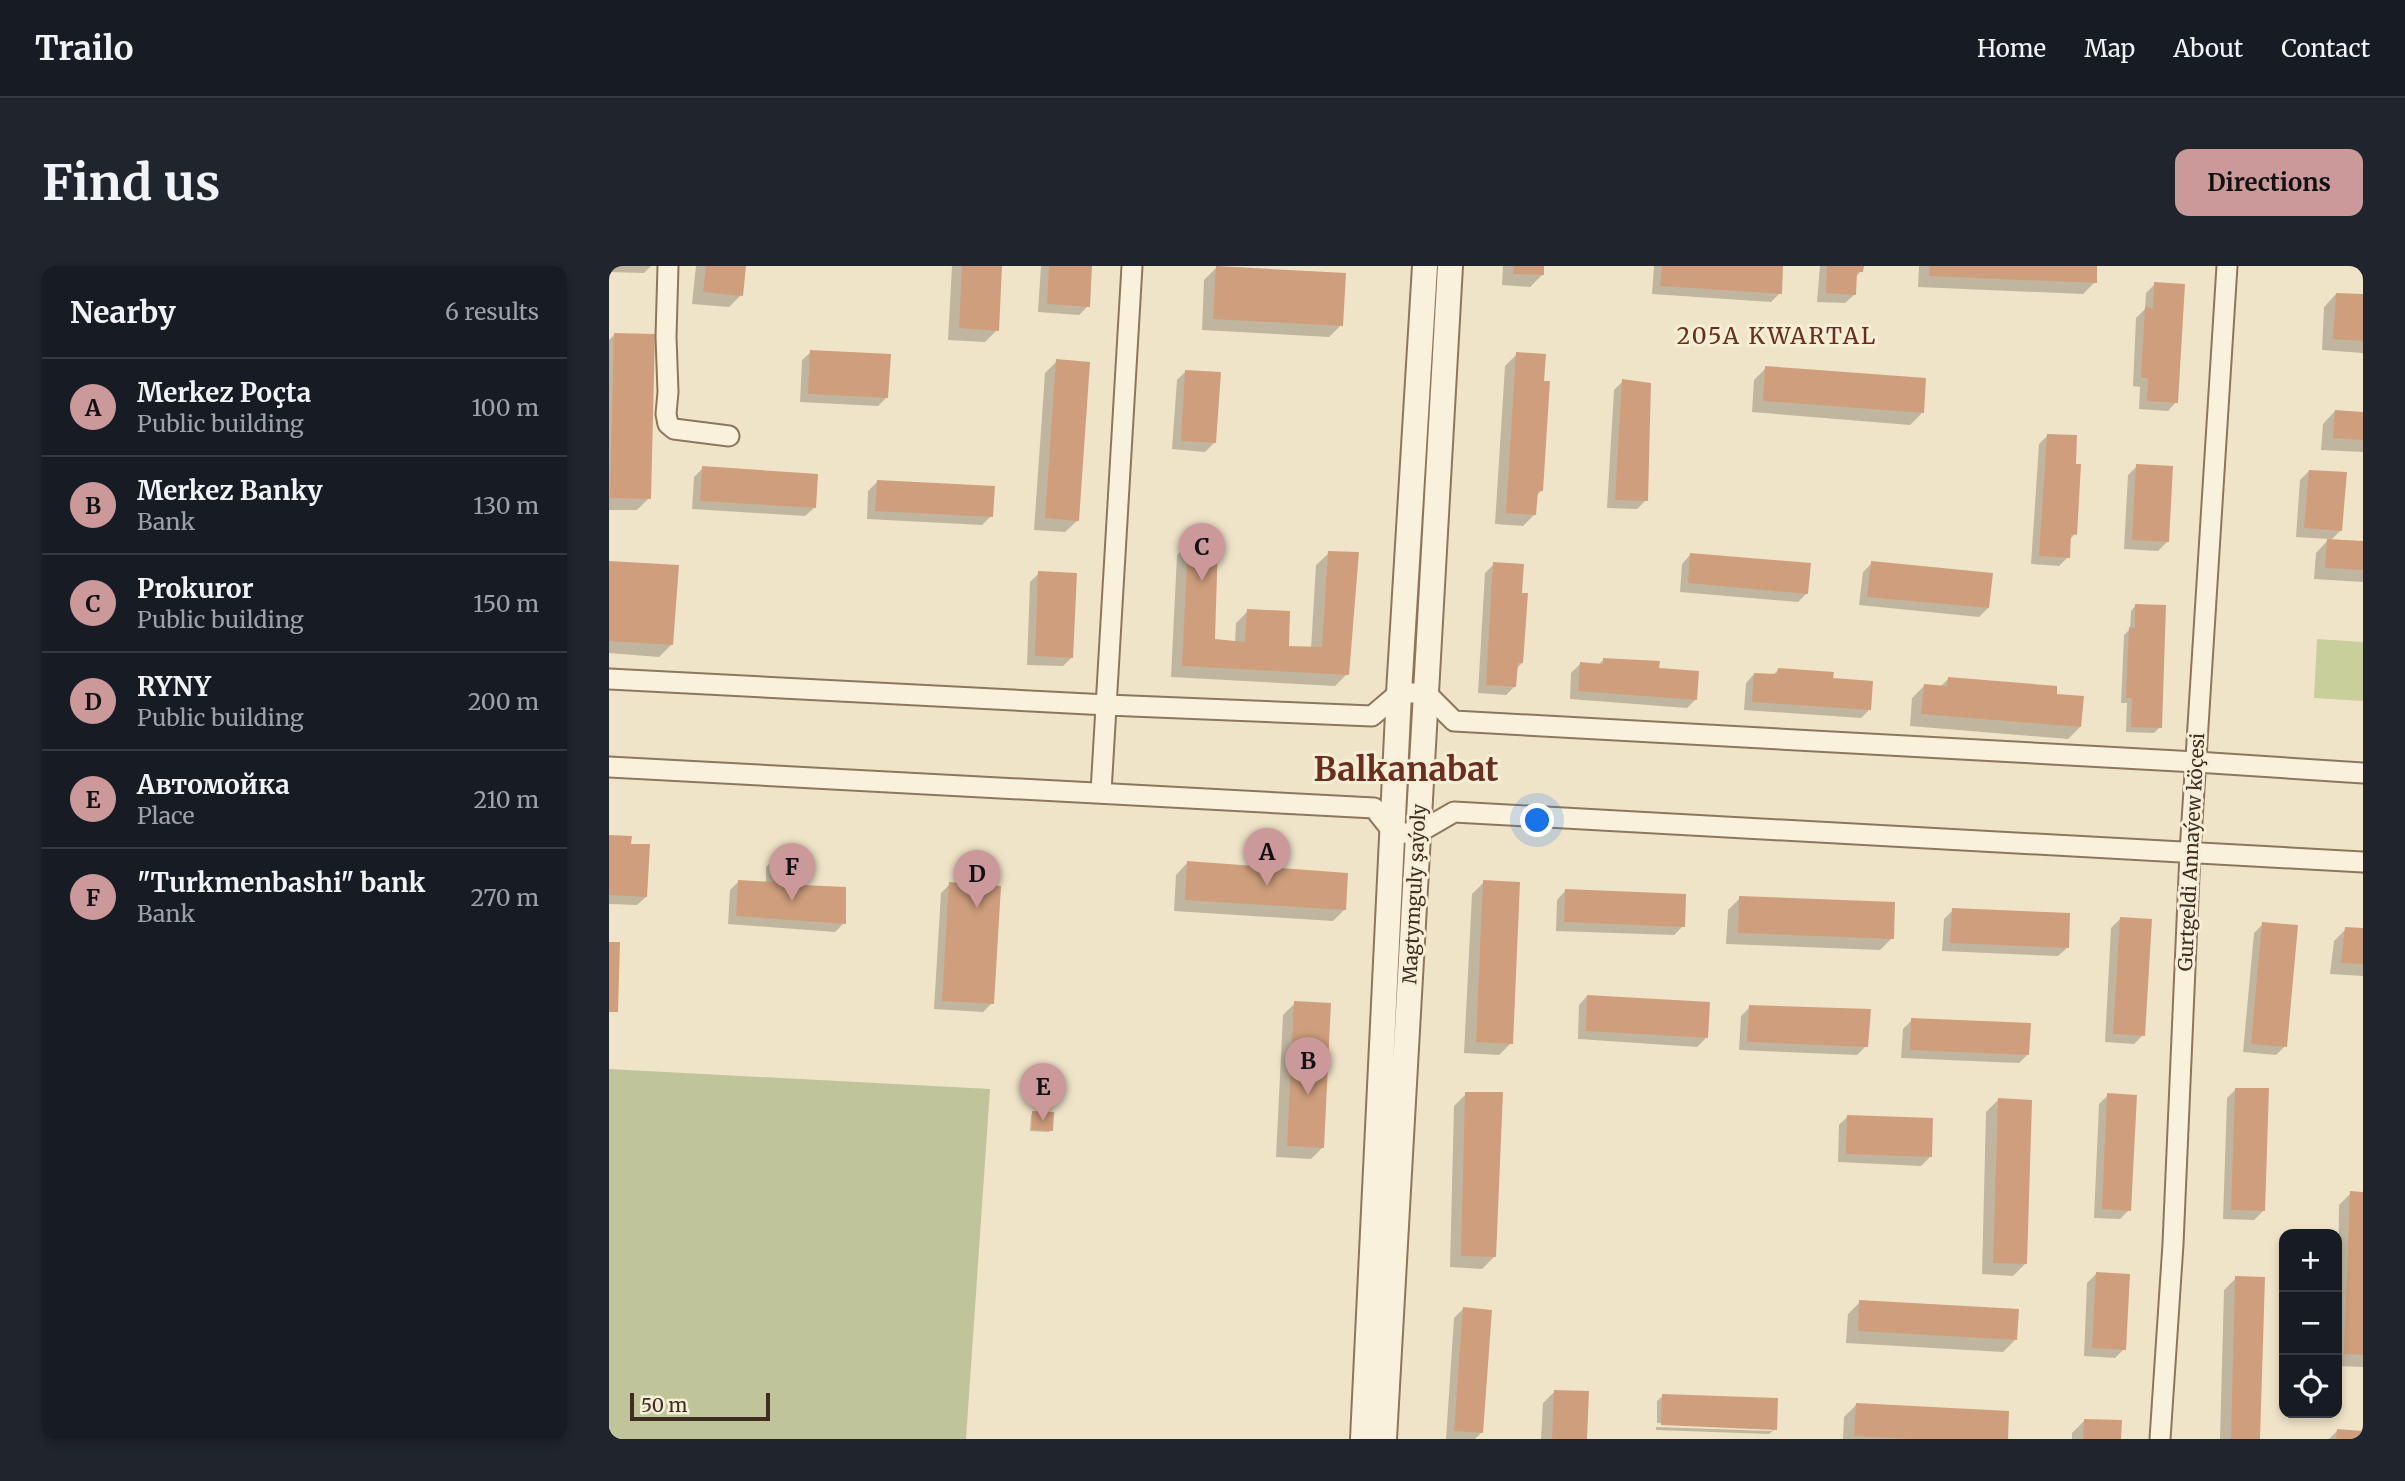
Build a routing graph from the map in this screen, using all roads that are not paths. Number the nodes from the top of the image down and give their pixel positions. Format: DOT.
graph roads {
  1 [pos="668,266"];
  2 [pos="1132,266"];
  3 [pos="1425,266"];
  4 [pos="1450,266"];
  5 [pos="2227,266"];
  6 [pos="729,436"];
  7 [pos="609,679"];
  8 [pos="1399,692"];
  9 [pos="1426,693"];
  10 [pos="1107,705"];
  11 [pos="2196,762"];
  12 [pos="609,767"];
  13 [pos="2363,773"];
  14 [pos="1101,792"];
  15 [pos="1405,833"];
  16 [pos="2190,852"];
  17 [pos="2363,862"];
  18 [pos="1363,1439"];
  19 [pos="1384,1439"];
  20 [pos="2160,1439"];
  1 -- 6 [label="street"];
  2 -- 10 [label="street"];
  3 -- 8 [label="street, Magtymguly şaýoly"];
  4 -- 9 [label="street, Magtymguly şaýoly"];
  5 -- 11 [label="street, Gurtgeldi Annaýew köçesi"];
  7 -- 10 [label="street"];
  8 -- 9 [label="street"];
  8 -- 10 [label="street"];
  8 -- 15 [label="street, Magtymguly şaýoly"];
  9 -- 11 [label="street"];
  9 -- 15 [label="street, Magtymguly şaýoly"];
  10 -- 14 [label="street"];
  11 -- 13 [label="street"];
  11 -- 16 [label="street, Gurtgeldi Annaýew köçesi"];
  12 -- 14 [label="street"];
  14 -- 15 [label="street"];
  15 -- 16 [label="street"];
  15 -- 18 [label="street, Magtymguly şaýoly"];
  15 -- 19 [label="street, Magtymguly şaýoly"];
  16 -- 17 [label="street"];
  16 -- 20 [label="street, Gurtgeldi Annaýew köçesi"];
}
